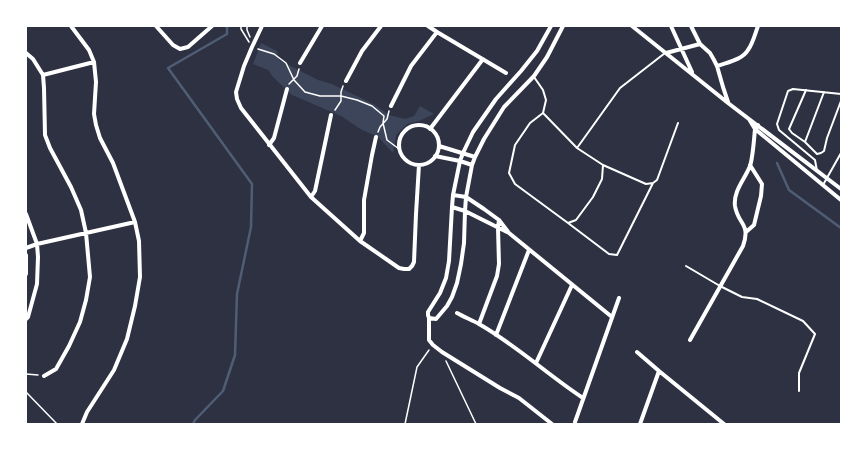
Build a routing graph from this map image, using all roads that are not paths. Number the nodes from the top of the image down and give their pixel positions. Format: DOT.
graph roads {
  1 [pos="71,26"];
  2 [pos="212,26"];
  3 [pos="262,26"];
  4 [pos="322,26"];
  5 [pos="380,26"];
  6 [pos="428,26"];
  7 [pos="551,26"];
  8 [pos="563,26"];
  9 [pos="632,26"];
  10 [pos="672,26"];
  11 [pos="691,26"];
  12 [pos="758,26"];
  13 [pos="157,27"];
  14 [pos="437,32"];
  15 [pos="700,44"];
  16 [pos="681,49"];
  17 [pos="26,53"];
  18 [pos="666,53"];
  19 [pos="483,60"];
  20 [pos="94,62"];
  21 [pos="300,63"];
  22 [pos="717,66"];
  23 [pos="506,73"];
  24 [pos="693,74"];
  25 [pos="43,75"];
  26 [pos="534,76"];
  27 [pos="346,81"];
  28 [pos="286,89"];
  29 [pos="806,90"];
  30 [pos="824,92"];
  31 [pos="841,94"];
  32 [pos="841,101"];
  33 [pos="728,103"];
  34 [pos="390,106"];
  35 [pos="543,113"];
  36 [pos="331,115"];
  37 [pos="678,123"];
  38 [pos="756,127"];
  39 [pos="430,129"];
  40 [pos="376,137"];
  41 [pos="805,142"];
  42 [pos="269,144"];
  43 [pos="439,146"];
  44 [pos="578,148"];
  45 [pos="463,153"];
  46 [pos="841,153"];
  47 [pos="435,156"];
  48 [pos="475,157"];
  49 [pos="460,161"];
  50 [pos="419,165"];
  51 [pos="602,165"];
  52 [pos="750,165"];
  53 [pos="472,166"];
  54 [pos="817,171"];
  55 [pos="828,179"];
  56 [pos="652,184"];
  57 [pos="823,186"];
  58 [pos="841,189"];
  59 [pos="453,195"];
  60 [pos="311,197"];
  61 [pos="466,197"];
  62 [pos="841,200"];
  63 [pos="452,207"];
  64 [pos="465,211"];
  65 [pos="26,214"];
  66 [pos="499,220"];
  67 [pos="135,222"];
  68 [pos="568,223"];
  69 [pos="498,228"];
  70 [pos="746,232"];
  71 [pos="86,233"];
  72 [pos="509,233"];
  73 [pos="360,241"];
  74 [pos="37,244"];
  75 [pos="26,248"];
  76 [pos="530,250"];
  77 [pos="26,255"];
  78 [pos="686,266"];
  79 [pos="26,274"];
  80 [pos="572,285"];
  81 [pos="720,286"];
  82 [pos="619,298"];
  83 [pos="457,313"];
  84 [pos="612,317"];
  85 [pos="429,318"];
  86 [pos="26,319"];
  87 [pos="479,324"];
  88 [pos="496,335"];
  89 [pos="690,340"];
  90 [pos="637,352"];
  91 [pos="536,363"];
  92 [pos="659,371"];
  93 [pos="44,376"];
  94 [pos="800,391"];
  95 [pos="583,398"];
  96 [pos="575,422"];
  97 [pos="82,424"];
  98 [pos="552,424"];
  99 [pos="640,424"];
  100 [pos="724,424"];
  1 -- 20 [label="street"];
  2 -- 13 [label="street"];
  3 -- 42 [label="street"];
  4 -- 21 [label="street"];
  5 -- 27 [label="street"];
  6 -- 14 [label="street"];
  7 -- 45 [label="street"];
  8 -- 26 [label="street"];
  9 -- 18 [label="street"];
  10 -- 16 [label="street"];
  11 -- 15 [label="street"];
  12 -- 22 [label="street"];
  14 -- 19 [label="street"];
  14 -- 34 [label="street"];
  15 -- 16 [label="street"];
  15 -- 22 [label="street"];
  16 -- 18 [label="street"];
  16 -- 24 [label="street"];
  17 -- 25 [label="street"];
  18 -- 24 [label="street"];
  18 -- 44 [label="lane"];
  19 -- 23 [label="street"];
  19 -- 39 [label="street"];
  20 -- 25 [label="street"];
  20 -- 67 [label="street"];
  22 -- 33 [label="street"];
  24 -- 33 [label="street"];
  25 -- 71 [label="street"];
  26 -- 35 [label="lane"];
  26 -- 48 [label="street"];
  28 -- 42 [label="street"];
  29 -- 30 [label="lane"];
  29 -- 41 [label="lane"];
  29 -- 54 [label="lane"];
  30 -- 31 [label="lane"];
  30 -- 41 [label="lane"];
  32 -- 41 [label="lane"];
  33 -- 38 [label="street"];
  35 -- 44 [label="lane"];
  35 -- 68 [label="lane"];
  36 -- 60 [label="street"];
  37 -- 56 [label="lane"];
  38 -- 52 [label="street"];
  38 -- 54 [label="street"];
  38 -- 57 [label="street"];
  39 -- 43 [label="street"];
  39 -- 50 [label="street"];
  40 -- 73 [label="street"];
  42 -- 60 [label="street"];
  43 -- 45 [label="street"];
  43 -- 47 [label="street"];
  44 -- 51 [label="lane"];
  45 -- 48 [label="street"];
  45 -- 49 [label="street"];
  46 -- 55 [label="lane"];
  47 -- 49 [label="street"];
  47 -- 50 [label="street"];
  48 -- 53 [label="street"];
  49 -- 53 [label="street"];
  49 -- 59 [label="street"];
  50 -- 73 [label="street"];
  51 -- 56 [label="lane"];
  51 -- 68 [label="lane"];
  52 -- 70 [label="street"];
  52 -- 70 [label="street"];
  53 -- 61 [label="street"];
  54 -- 55 [label="street"];
  55 -- 57 [label="lane"];
  55 -- 58 [label="street"];
  56 -- 68 [label="lane"];
  57 -- 62 [label="street"];
  59 -- 61 [label="street"];
  59 -- 63 [label="street"];
  60 -- 73 [label="street"];
  61 -- 64 [label="street"];
  61 -- 66 [label="street"];
  63 -- 64 [label="street"];
  63 -- 85 [label="street"];
  64 -- 69 [label="street"];
  64 -- 85 [label="street"];
  65 -- 74 [label="street"];
  66 -- 69 [label="street"];
  66 -- 72 [label="street"];
  67 -- 71 [label="street"];
  67 -- 97 [label="street"];
  69 -- 72 [label="street"];
  69 -- 87 [label="street"];
  70 -- 81 [label="street"];
  71 -- 74 [label="street"];
  71 -- 93 [label="street"];
  72 -- 76 [label="street"];
  74 -- 75 [label="street"];
  74 -- 86 [label="street"];
  76 -- 80 [label="street"];
  76 -- 88 [label="street"];
  77 -- 79 [label="street"];
  78 -- 81 [label="lane"];
  80 -- 84 [label="street"];
  80 -- 91 [label="street"];
  81 -- 89 [label="street"];
  81 -- 94 [label="lane"];
  82 -- 84 [label="street"];
  83 -- 87 [label="street"];
  84 -- 95 [label="street"];
  85 -- 98 [label="street"];
  87 -- 88 [label="street"];
  88 -- 91 [label="street"];
  90 -- 92 [label="street"];
  91 -- 95 [label="street"];
  92 -- 99 [label="street"];
  92 -- 100 [label="street"];
  95 -- 96 [label="street"];
}
